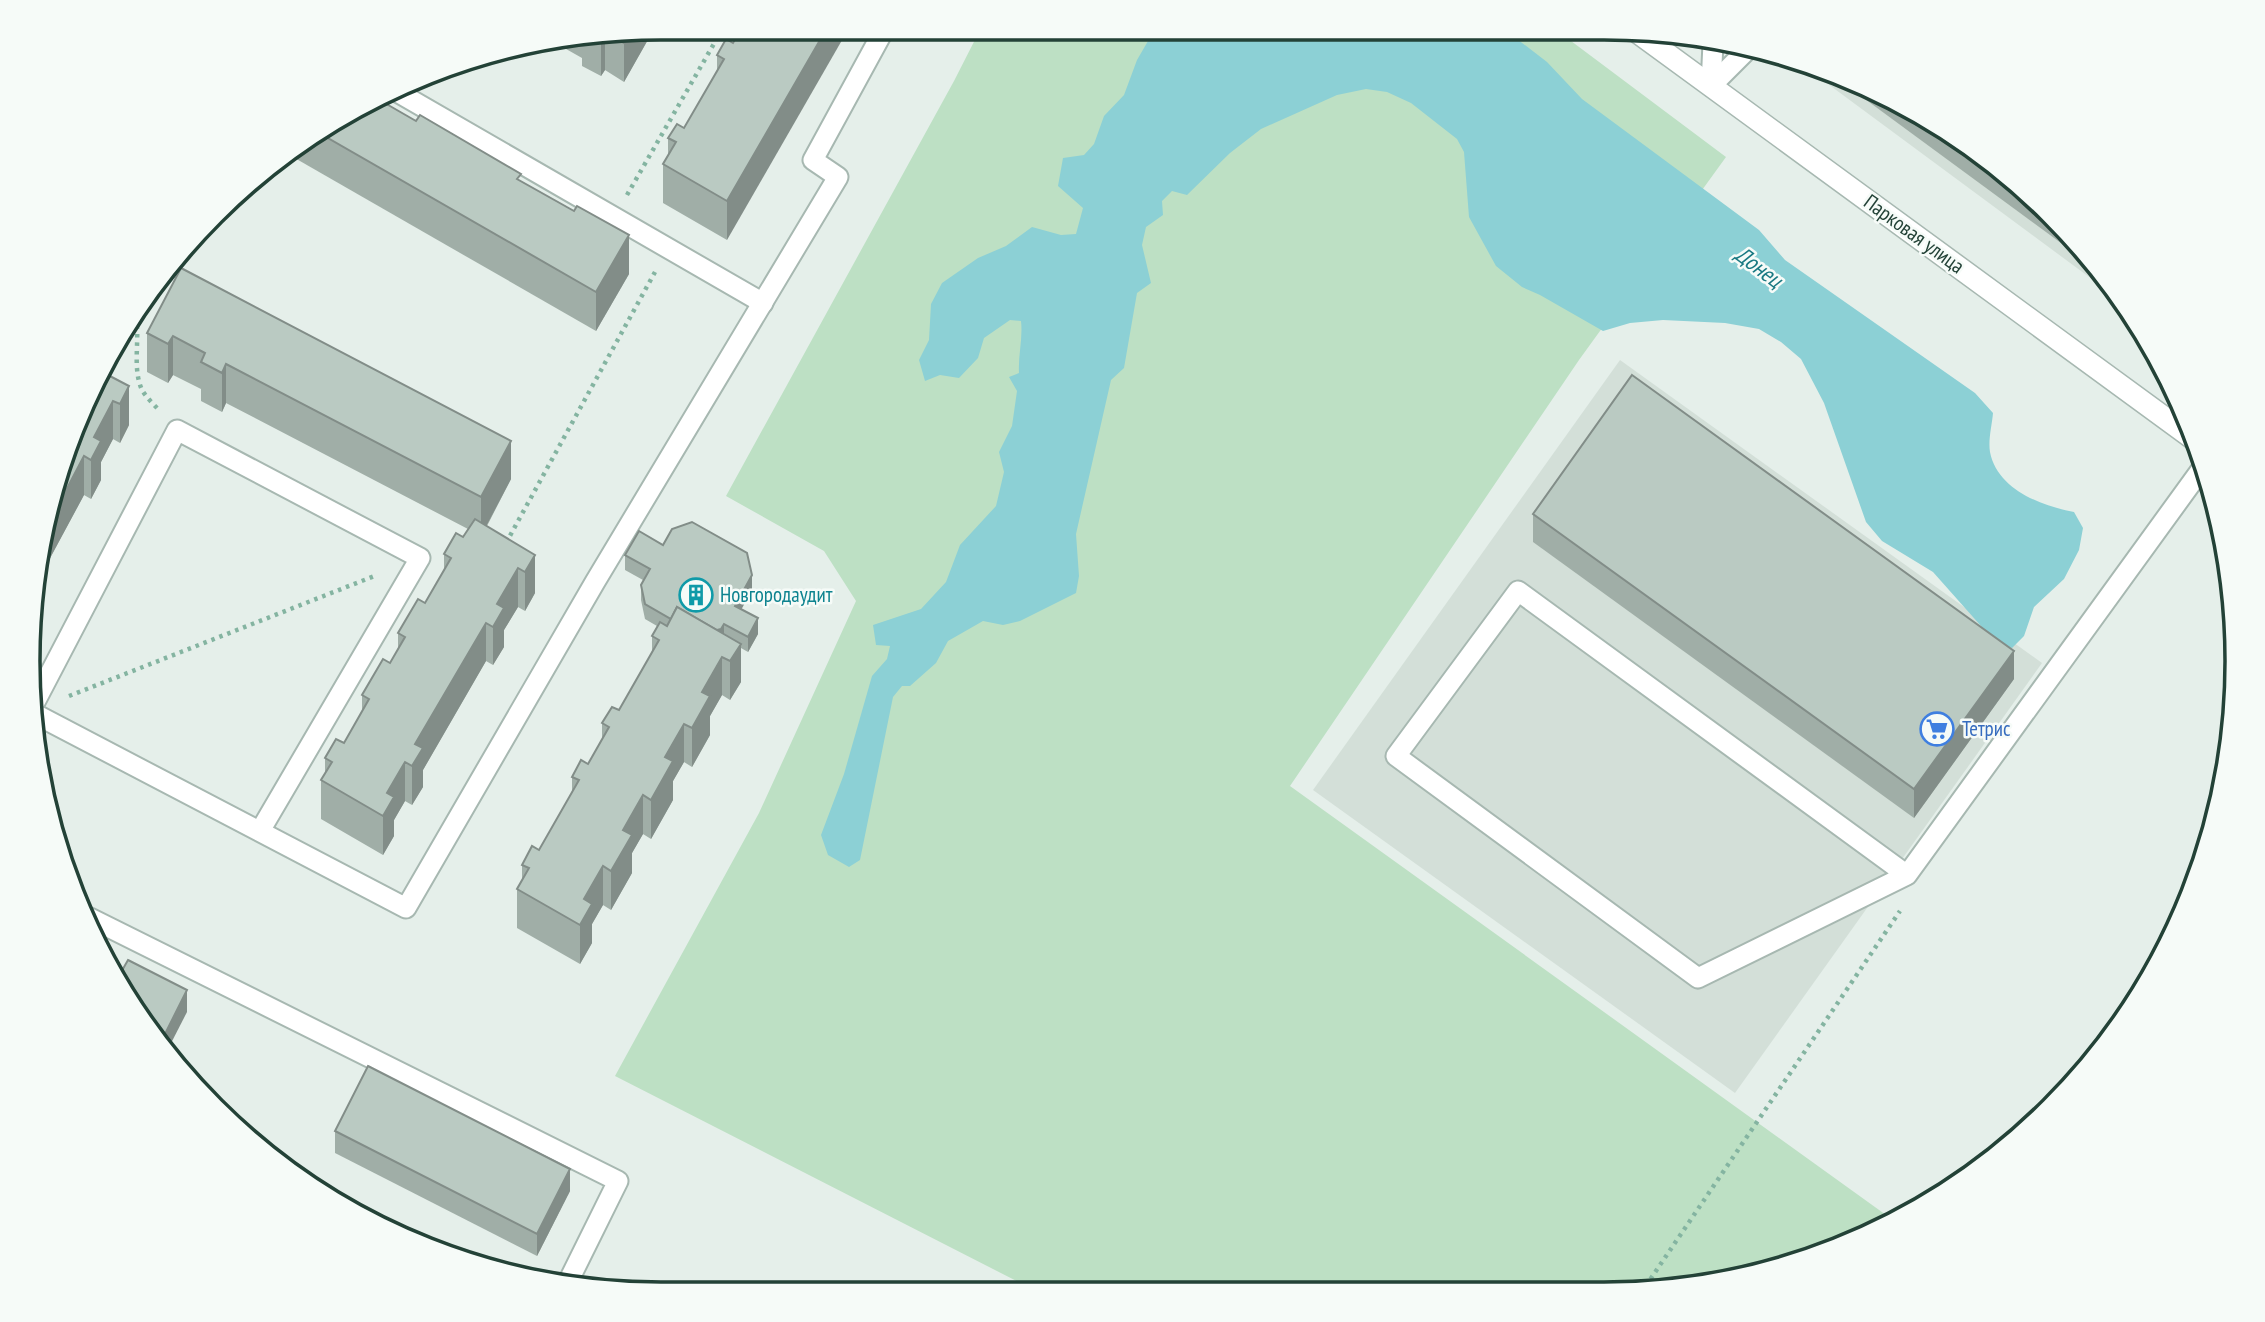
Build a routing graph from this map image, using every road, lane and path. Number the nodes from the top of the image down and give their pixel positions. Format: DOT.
graph roads {
  1 [pos="716,40"];
  2 [pos="878,40"];
  3 [pos="1652,43"];
  4 [pos="1713,50"];
  5 [pos="1741,56"];
  6 [pos="1711,86"];
  7 [pos="404,96"];
  8 [pos="614,218"];
  9 [pos="763,303"];
  10 [pos="138,328"];
  11 [pos="2179,428"];
  12 [pos="177,430"];
  13 [pos="2197,476"];
  14 [pos="41,690"];
  15 [pos="44,718"];
  16 [pos="260,831"];
  17 [pos="1906,875"];
  18 [pos="99,924"];
  19 [pos="572,1275"];
  1 -- 8 [label="path"];
  2 -- 9 [label="lane"];
  3 -- 6 [label="street, Парковая улица"];
  4 -- 6 [label="lane"];
  5 -- 6 [label="lane"];
  6 -- 11 [label="street, Парковая улица"];
  7 -- 8 [label="lane"];
  8 -- 9 [label="lane"];
  9 -- 16 [label="lane"];
  10 -- 12 [label="path"];
  12 -- 14 [label="lane"];
  12 -- 16 [label="lane"];
  13 -- 17 [label="lane"];
  15 -- 16 [label="lane"];
  17 -- 17 [label="lane"];
  18 -- 19 [label="lane"];
}
